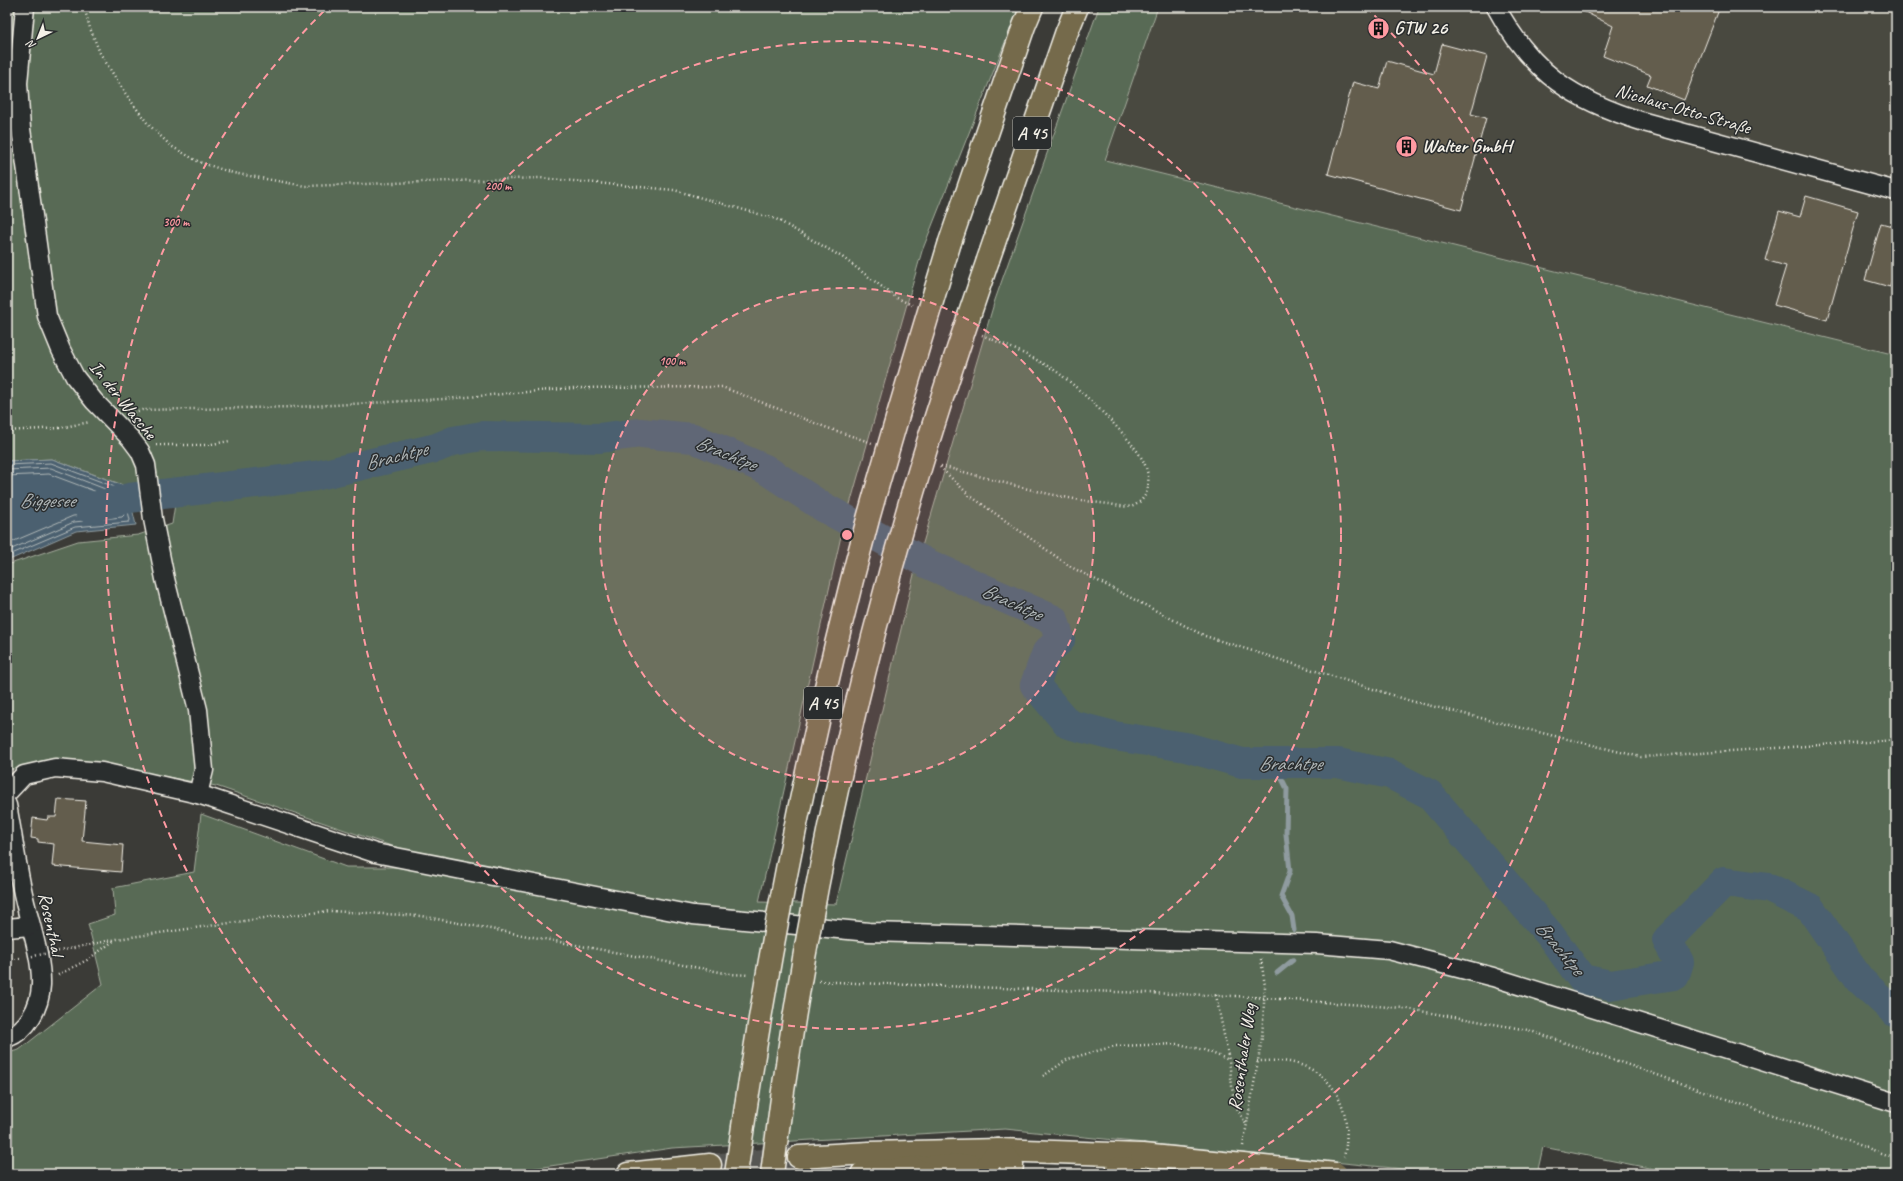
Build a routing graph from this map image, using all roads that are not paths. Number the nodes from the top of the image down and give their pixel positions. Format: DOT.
graph roads {
  1 [pos="25,7"];
  2 [pos="1032,7"];
  3 [pos="1077,7"];
  4 [pos="1496,7"];
  5 [pos="1896,190"];
  6 [pos="7,793"];
  7 [pos="198,794"];
  8 [pos="7,806"];
  9 [pos="30,926"];
  10 [pos="7,928"];
  11 [pos="7,1038"];
  12 [pos="1896,1103"];
  13 [pos="799,1157"];
  14 [pos="1142,1162"];
  15 [pos="710,1164"];
  16 [pos="1000,1165"];
  17 [pos="1340,1168"];
  18 [pos="919,1171"];
  19 [pos="628,1174"];
  20 [pos="736,1174"];
  21 [pos="772,1174"];
  22 [pos="862,1174"];
  23 [pos="1188,1174"];
  1 -- 7 [label="street, In der Wasche"];
  2 -- 20 [label="main road, A 45, bridge"];
  3 -- 21 [label="main road, A 45, bridge"];
  4 -- 5 [label="street, Nicolaus-Otto-Straße"];
  6 -- 7 [label="street"];
  7 -- 12 [label="street"];
  8 -- 9 [label="street, Rosenthal"];
  9 -- 10 [label="street"];
  9 -- 11 [label="street, Rosenthal"];
  13 -- 16 [label="main road"];
  14 -- 16 [label="main road"];
  14 -- 17 [label="main road, bridge"];
  14 -- 23 [label="main road"];
  15 -- 19 [label="main road"];
  16 -- 18 [label="main road"];
  18 -- 22 [label="main road"];
}
